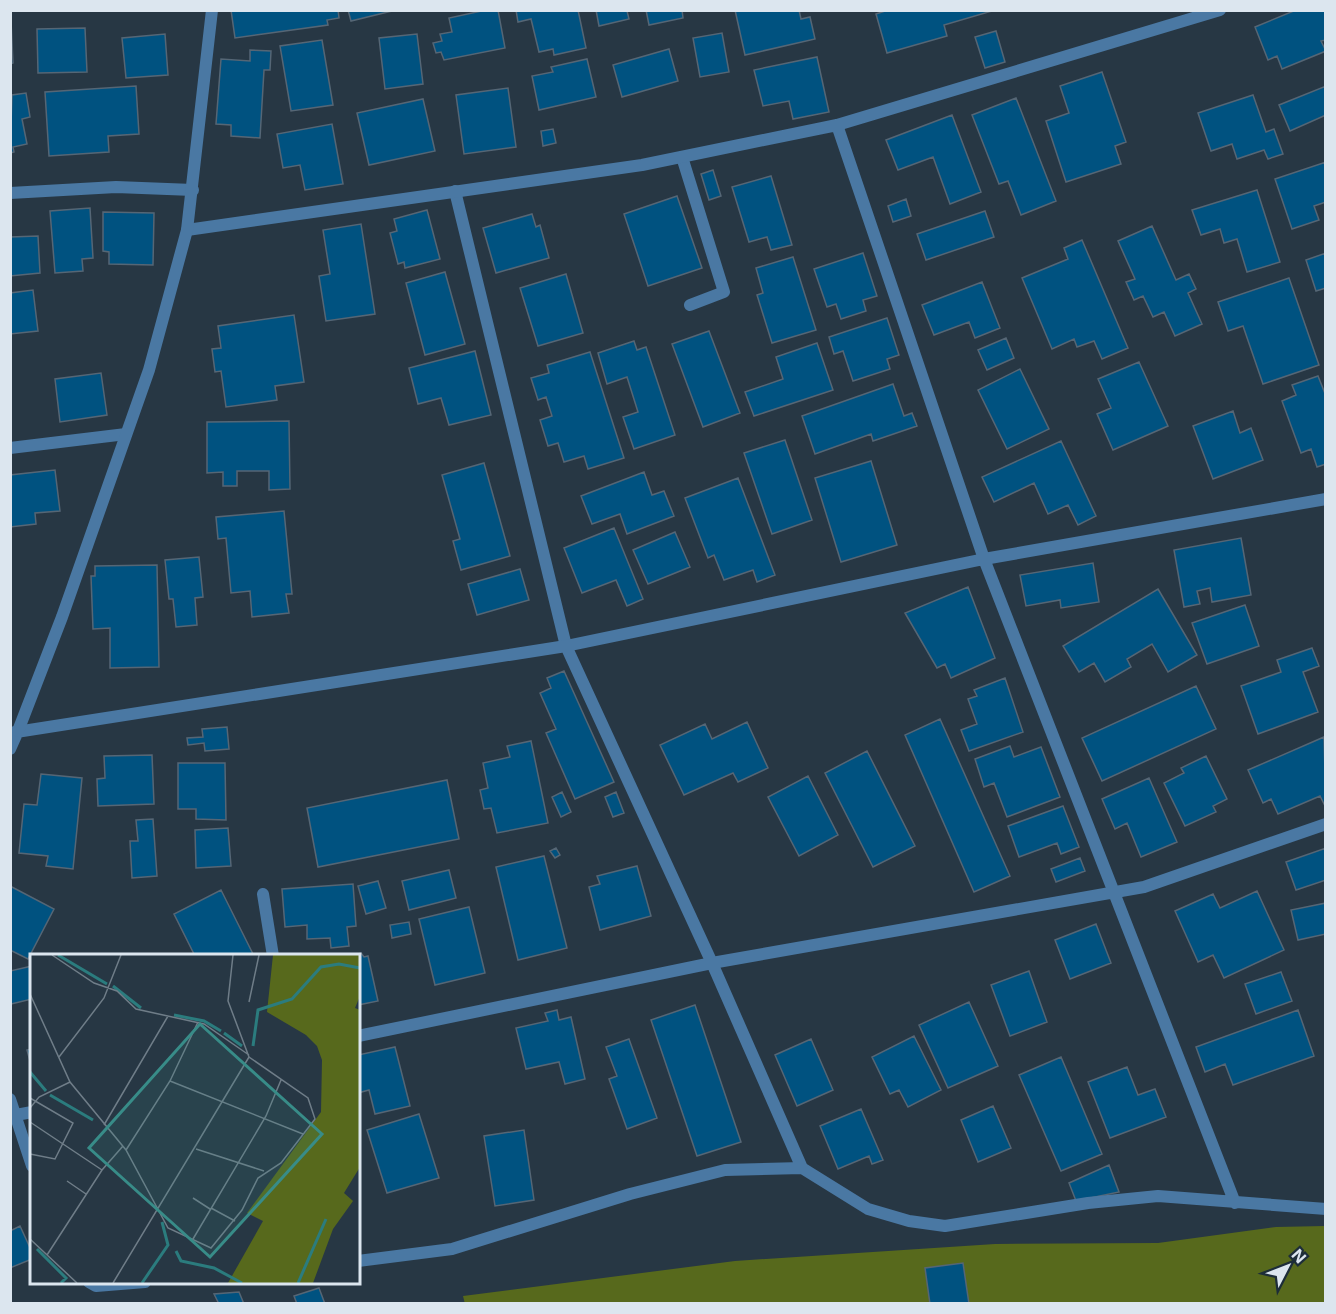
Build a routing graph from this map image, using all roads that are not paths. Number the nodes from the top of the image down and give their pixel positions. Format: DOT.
graph roads {
  1 [pos="212,10"];
  2 [pos="1220,10"];
  3 [pos="837,125"];
  4 [pos="682,157"];
  5 [pos="193,190"];
  6 [pos="455,191"];
  7 [pos="10,193"];
  8 [pos="187,230"];
  9 [pos="690,305"];
  10 [pos="126,434"];
  11 [pos="10,448"];
  12 [pos="1326,499"];
  13 [pos="984,559"];
  14 [pos="566,646"];
  15 [pos="14,732"];
  16 [pos="10,749"];
  17 [pos="1326,824"];
  18 [pos="1115,892"];
  19 [pos="263,894"];
  20 [pos="273,954"];
  21 [pos="712,963"];
  22 [pos="360,1036"];
  23 [pos="10,1099"];
  24 [pos="30,1112"];
  25 [pos="16,1115"];
  26 [pos="30,1160"];
  27 [pos="802,1168"];
  28 [pos="1234,1203"];
  29 [pos="1326,1209"];
  30 [pos="360,1261"];
  31 [pos="92,1284"];
  32 [pos="120,1284"];
  1 -- 5 [label="street"];
  2 -- 3 [label="street"];
  3 -- 4 [label="street"];
  3 -- 13 [label="street"];
  4 -- 6 [label="street"];
  4 -- 9 [label="street"];
  5 -- 7 [label="street"];
  5 -- 8 [label="street"];
  6 -- 8 [label="street"];
  6 -- 14 [label="street"];
  8 -- 10 [label="street"];
  10 -- 11 [label="street"];
  10 -- 15 [label="street"];
  12 -- 13 [label="street"];
  13 -- 14 [label="street"];
  13 -- 18 [label="street"];
  14 -- 15 [label="street"];
  14 -- 21 [label="street"];
  15 -- 16 [label="street"];
  17 -- 18 [label="street"];
  18 -- 21 [label="street"];
  18 -- 28 [label="street"];
  19 -- 20 [label="street"];
  21 -- 22 [label="street"];
  21 -- 27 [label="street"];
  23 -- 25 [label="street"];
  24 -- 25 [label="street"];
  25 -- 26 [label="street"];
  27 -- 28 [label="street"];
  27 -- 30 [label="street"];
  28 -- 29 [label="street"];
  31 -- 32 [label="street"];
}
